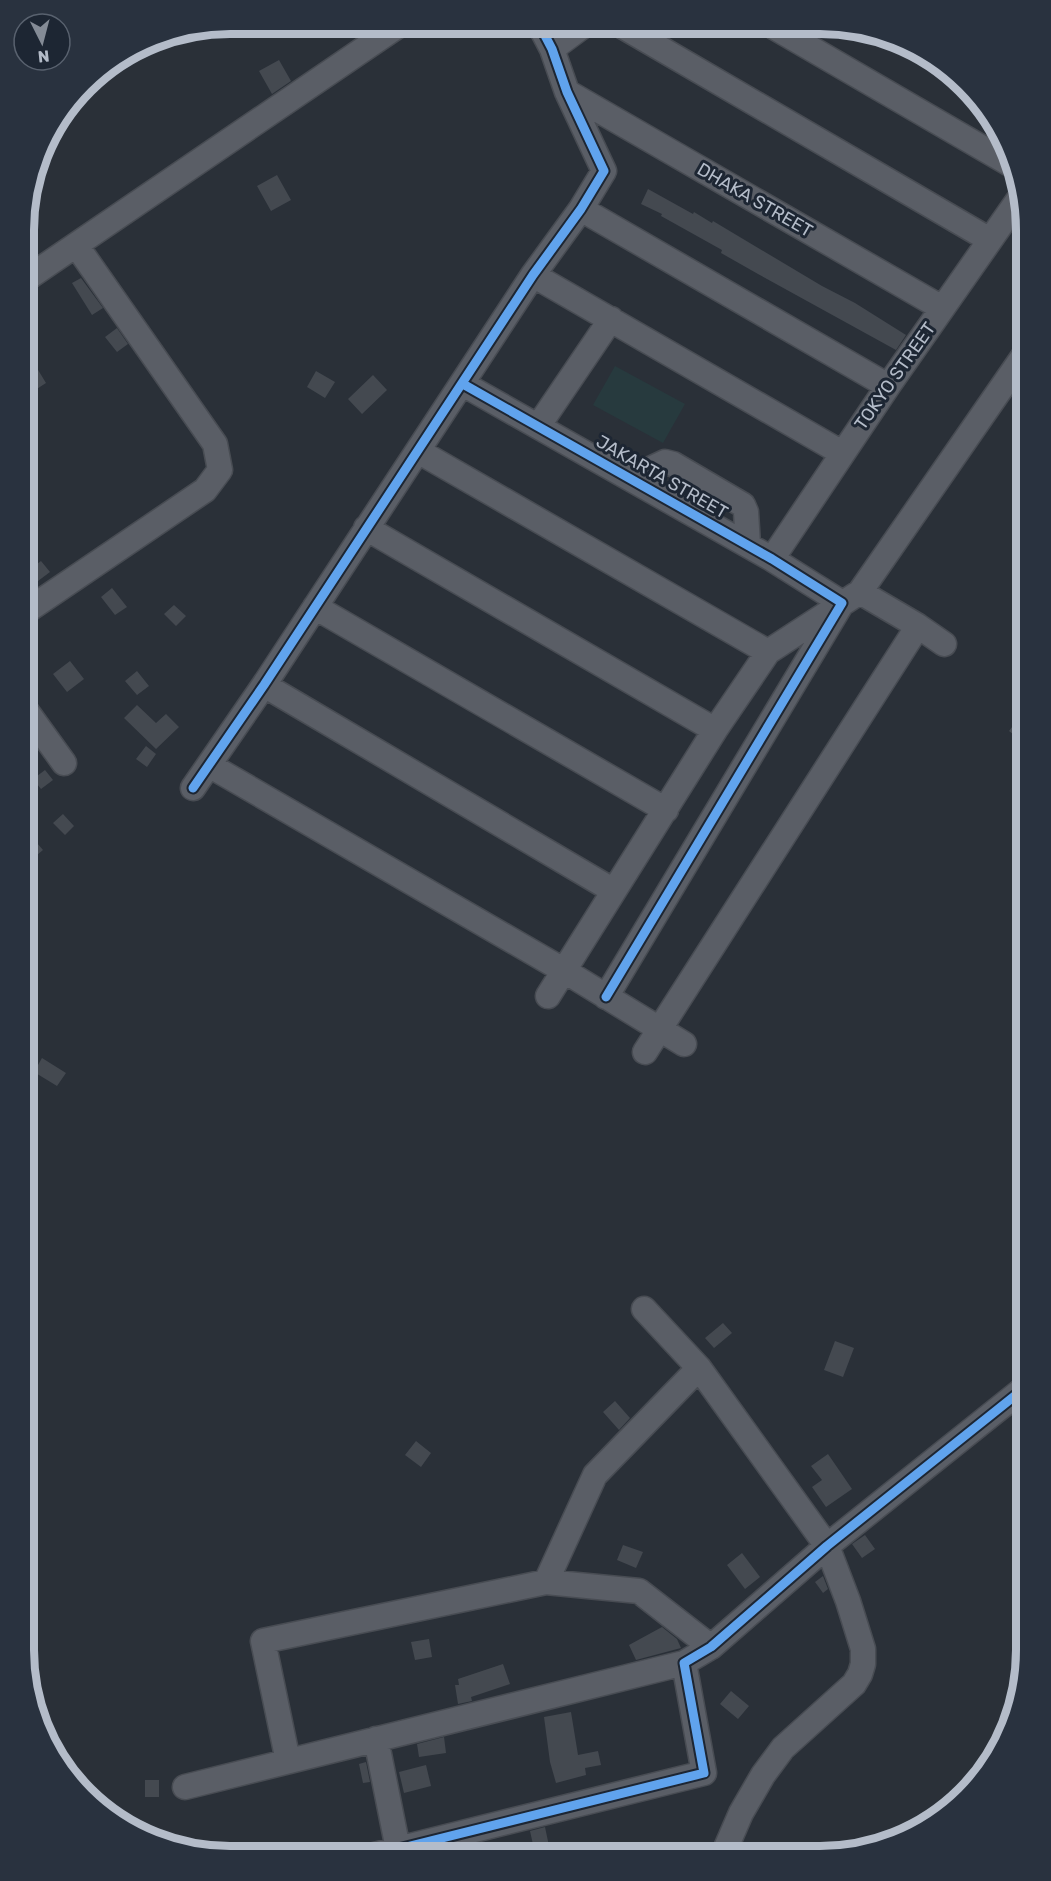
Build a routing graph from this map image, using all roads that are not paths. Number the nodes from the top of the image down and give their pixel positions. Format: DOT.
graph roads {
  1 [pos="544,34"];
  2 [pos="572,34"];
  3 [pos="636,34"];
  4 [pos="786,34"];
  5 [pos="385,35"];
  6 [pos="552,49"];
  7 [pos="567,92"];
  8 [pos="1002,160"];
  9 [pos="1015,205"];
  10 [pos="580,209"];
  11 [pos="990,240"];
  12 [pos="76,245"];
  13 [pos="34,274"];
  14 [pos="533,275"];
  15 [pos="942,309"];
  16 [pos="611,319"];
  17 [pos="1017,365"];
  18 [pos="463,384"];
  19 [pos="888,386"];
  20 [pos="539,425"];
  21 [pos="418,451"];
  22 [pos="842,453"];
  23 [pos="631,478"];
  24 [pos="366,528"];
  25 [pos="748,545"];
  26 [pos="772,559"];
  27 [pos="851,598"];
  28 [pos="34,606"];
  29 [pos="315,607"];
  30 [pos="918,626"];
  31 [pos="944,644"];
  32 [pos="768,652"];
  33 [pos="264,686"];
  34 [pos="715,730"];
  35 [pos="34,737"];
  36 [pos="64,763"];
  37 [pos="209,765"];
  38 [pos="193,788"];
  39 [pos="666,810"];
  40 [pos="614,891"];
  41 [pos="563,970"];
  42 [pos="548,996"];
  43 [pos="606,997"];
  44 [pos="660,1030"];
  45 [pos="684,1044"];
  46 [pos="645,1052"];
  47 [pos="644,1309"];
  48 [pos="699,1368"];
  49 [pos="1016,1395"];
  50 [pos="827,1546"];
  51 [pos="546,1582"];
  52 [pos="711,1647"];
  53 [pos="684,1663"];
  54 [pos="376,1739"];
  55 [pos="288,1761"];
  56 [pos="185,1787"];
  57 [pos="397,1846"];
  58 [pos="410,1846"];
  59 [pos="727,1846"];
  1 -- 6 [label="street"];
  2 -- 6 [label="street"];
  3 -- 11 [label="street"];
  4 -- 8 [label="street"];
  5 -- 12 [label="street"];
  6 -- 7 [label="street"];
  7 -- 10 [label="street"];
  7 -- 15 [label="street, DHAKA STREET"];
  9 -- 11 [label="street, TOKYO STREET"];
  10 -- 14 [label="street"];
  10 -- 19 [label="street"];
  11 -- 15 [label="street, TOKYO STREET"];
  12 -- 13 [label="street"];
  12 -- 28 [label="street"];
  14 -- 16 [label="street"];
  14 -- 18 [label="street"];
  15 -- 19 [label="street, TOKYO STREET"];
  16 -- 20 [label="street"];
  16 -- 22 [label="street"];
  17 -- 27 [label="street"];
  18 -- 20 [label="street, JAKARTA STREET"];
  18 -- 21 [label="street"];
  19 -- 22 [label="street, TOKYO STREET"];
  20 -- 23 [label="street, JAKARTA STREET"];
  21 -- 24 [label="street"];
  21 -- 32 [label="street"];
  22 -- 26 [label="street, TOKYO STREET"];
  23 -- 25 [label="street, JAKARTA STREET"];
  23 -- 25 [label="street"];
  24 -- 29 [label="street"];
  24 -- 34 [label="street"];
  25 -- 26 [label="street, JAKARTA STREET"];
  26 -- 27 [label="street, JAKARTA STREET"];
  27 -- 30 [label="street, JAKARTA STREET"];
  27 -- 32 [label="street"];
  27 -- 43 [label="street"];
  29 -- 33 [label="street"];
  29 -- 39 [label="street"];
  30 -- 31 [label="street, JAKARTA STREET"];
  30 -- 44 [label="street"];
  32 -- 34 [label="street"];
  33 -- 37 [label="street"];
  33 -- 40 [label="street"];
  34 -- 39 [label="street"];
  35 -- 36 [label="street"];
  37 -- 38 [label="street"];
  37 -- 41 [label="street"];
  39 -- 40 [label="street"];
  40 -- 41 [label="street"];
  41 -- 42 [label="street"];
  41 -- 43 [label="street"];
  43 -- 44 [label="street"];
  44 -- 45 [label="street"];
  44 -- 46 [label="street"];
  47 -- 48 [label="street"];
  48 -- 50 [label="street"];
  48 -- 51 [label="street"];
  49 -- 50 [label="street"];
  50 -- 52 [label="street"];
  50 -- 59 [label="street"];
  51 -- 52 [label="street"];
  51 -- 55 [label="street"];
  52 -- 53 [label="street"];
  53 -- 54 [label="street"];
  53 -- 58 [label="street"];
  54 -- 55 [label="street"];
  54 -- 57 [label="street"];
  55 -- 56 [label="street"];
}
